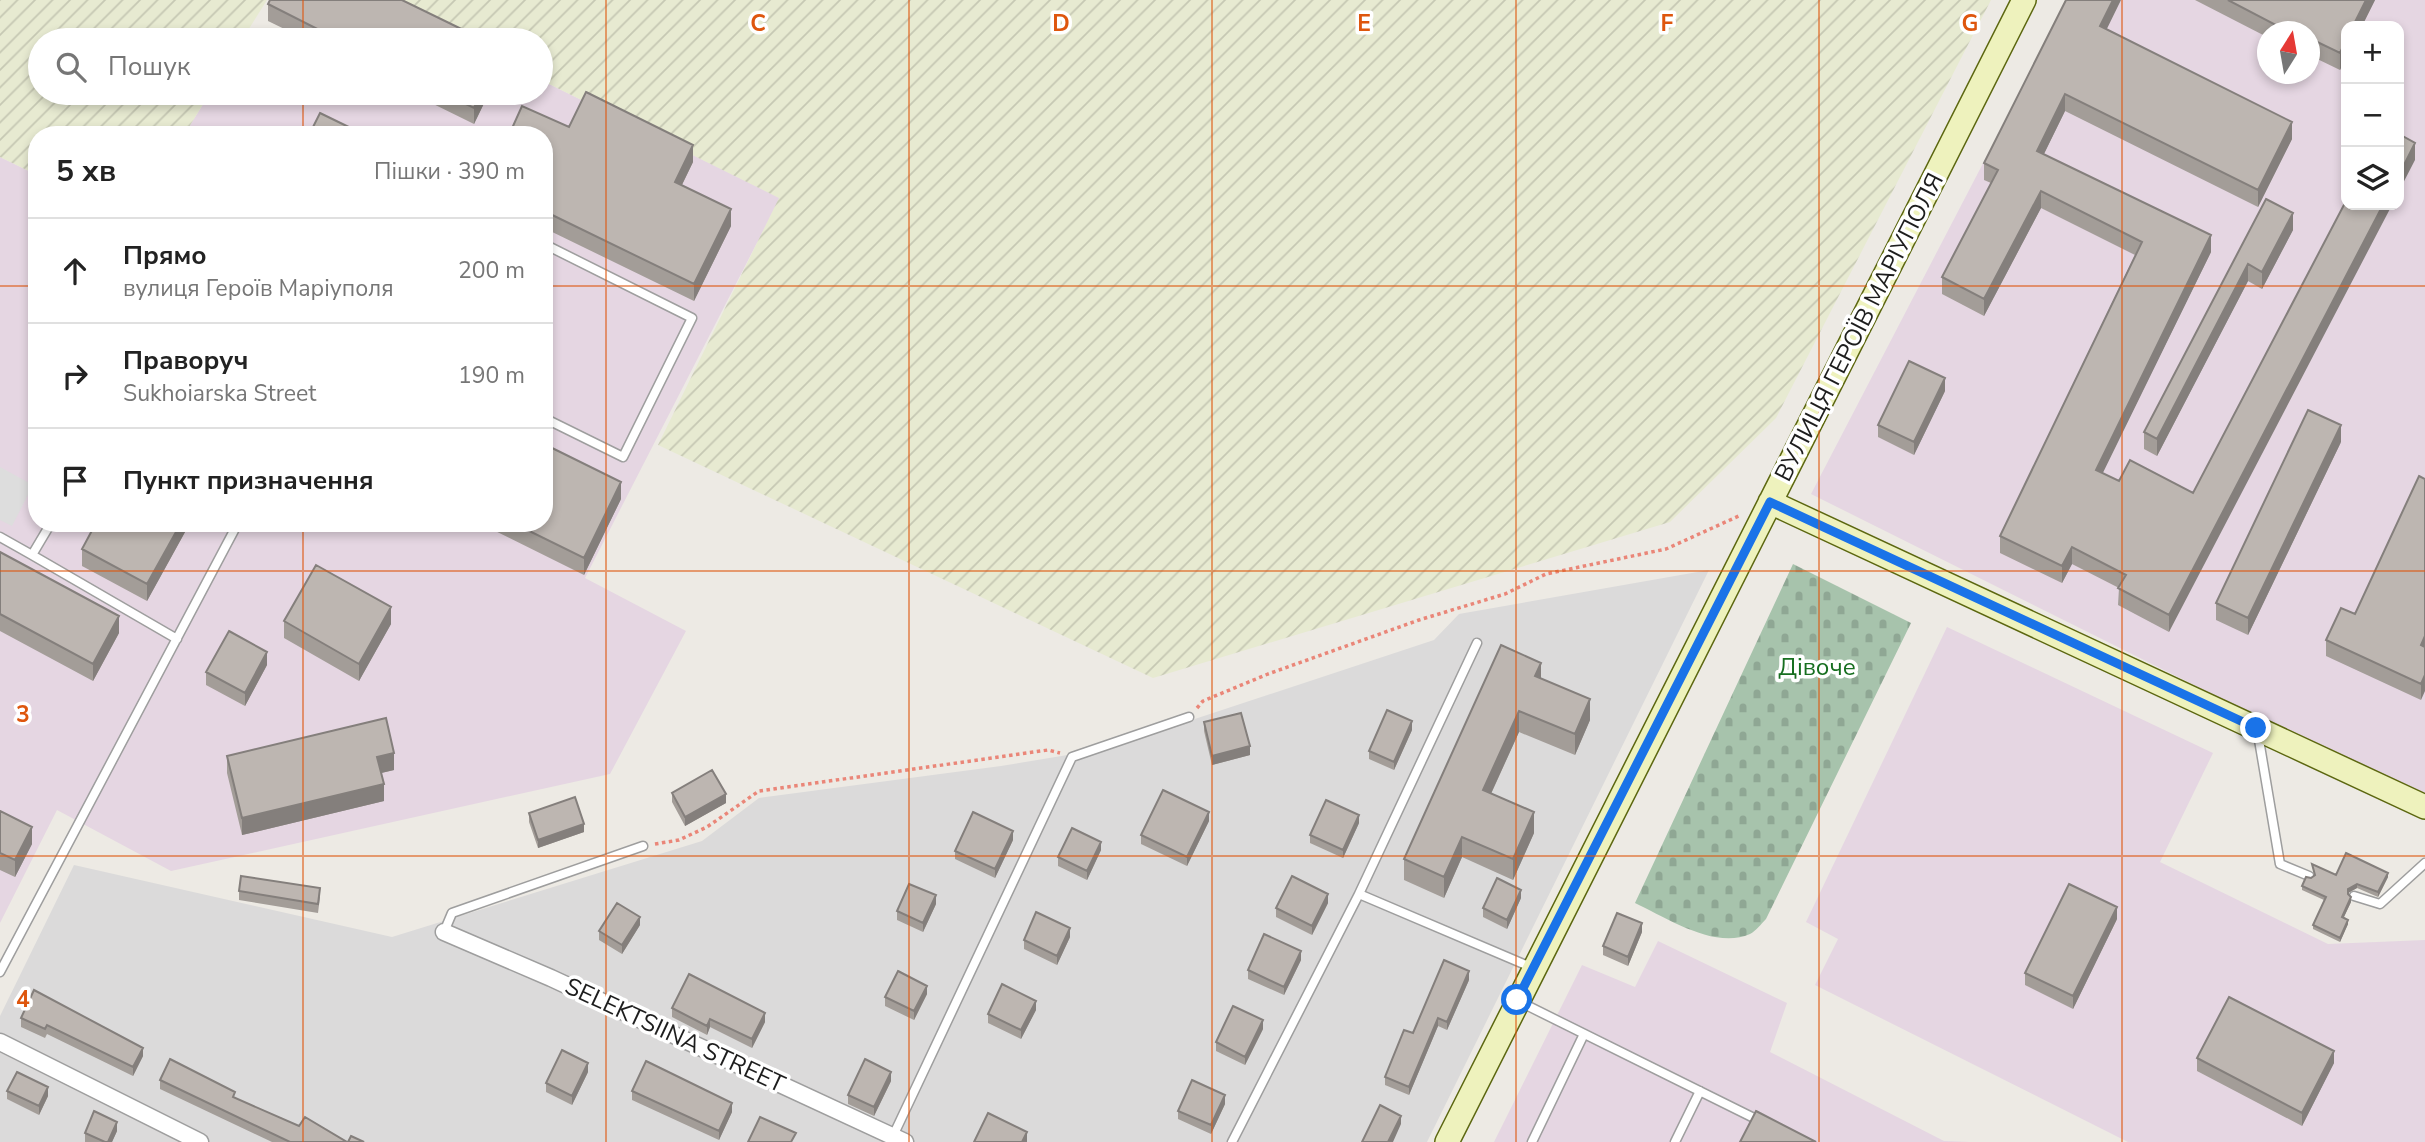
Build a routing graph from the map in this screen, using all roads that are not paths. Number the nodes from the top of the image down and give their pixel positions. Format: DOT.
graph roads {
  1 [pos="2024,0"];
  2 [pos="553,248"];
  3 [pos="553,422"];
  4 [pos="1770,502"];
  5 [pos="46,532"];
  6 [pos="233,532"];
  7 [pos="0,537"];
  8 [pos="32,555"];
  9 [pos="177,639"];
  10 [pos="1477,643"];
  11 [pos="1189,717"];
  12 [pos="2256,728"];
  13 [pos="2425,807"];
  14 [pos="643,846"];
  15 [pos="2425,863"];
  16 [pos="2309,876"];
  17 [pos="1359,894"];
  18 [pos="2354,896"];
  19 [pos="444,932"];
  20 [pos="1533,968"];
  21 [pos="0,972"];
  22 [pos="1517,1000"];
  23 [pos="1584,1034"];
  24 [pos="0,1042"];
  25 [pos="1700,1091"];
  26 [pos="1773,1127"];
  27 [pos="899,1139"];
  28 [pos="200,1142"];
  29 [pos="1232,1142"];
  30 [pos="1447,1142"];
  31 [pos="1532,1142"];
  32 [pos="1675,1142"];
  1 -- 4 [label="street, ВУЛИЦЯ ГЕРОЇВ МАРІУПОЛЯ"];
  2 -- 3 [label="lane"];
  4 -- 12 [label="street"];
  4 -- 20 [label="street, ВУЛИЦЯ ГЕРОЇВ МАРІУПОЛЯ"];
  5 -- 8 [label="lane"];
  6 -- 9 [label="lane"];
  7 -- 8 [label="lane"];
  8 -- 9 [label="lane"];
  9 -- 21 [label="lane"];
  10 -- 17 [label="lane"];
  11 -- 27 [label="lane"];
  12 -- 13 [label="street"];
  12 -- 16 [label="lane"];
  14 -- 19 [label="lane"];
  15 -- 18 [label="lane"];
  17 -- 20 [label="lane"];
  17 -- 29 [label="lane"];
  19 -- 27 [label="street, SELEKTSIINA STREET"];
  20 -- 22 [label="street, ВУЛИЦЯ ГЕРОЇВ МАРІУПОЛЯ"];
  22 -- 23 [label="lane"];
  22 -- 30 [label="street, ВУЛИЦЯ ГЕРОЇВ МАРІУПОЛЯ"];
  23 -- 25 [label="lane"];
  23 -- 31 [label="lane"];
  24 -- 28 [label="street"];
  25 -- 26 [label="lane"];
  25 -- 32 [label="lane"];
}
